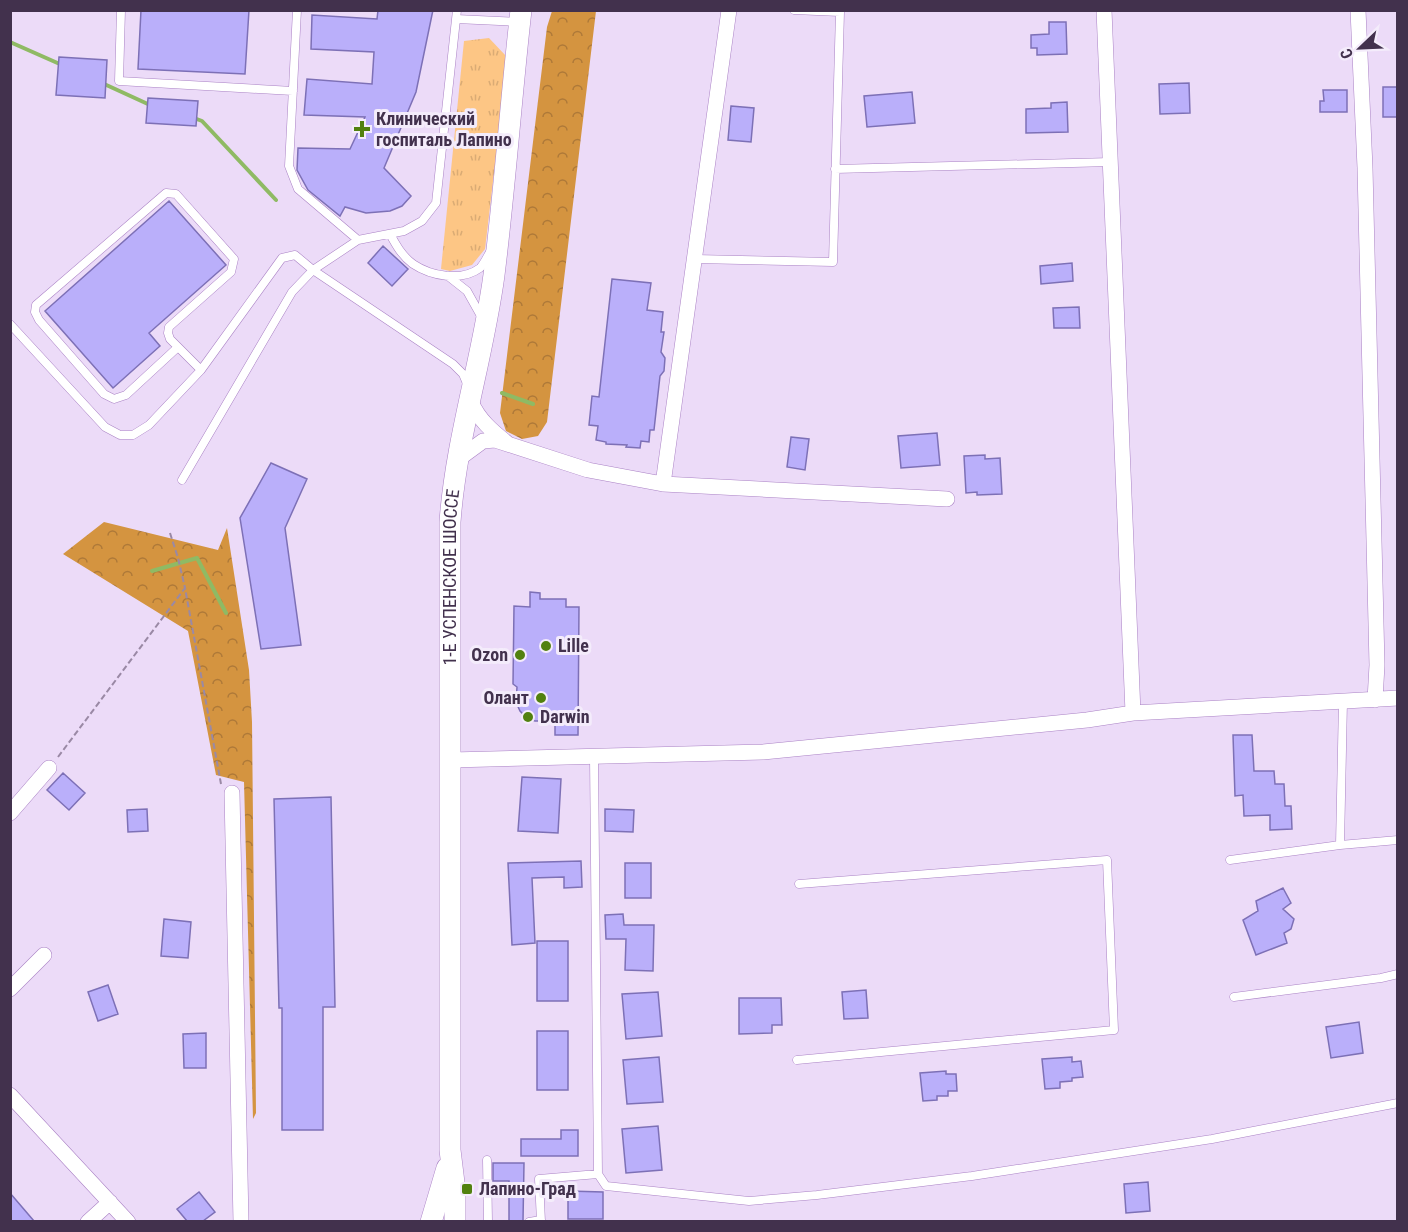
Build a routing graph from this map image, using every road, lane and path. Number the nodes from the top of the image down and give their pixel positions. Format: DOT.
graph roads {
  1 [pos="121,10"];
  2 [pos="297,10"];
  3 [pos="729,10"];
  4 [pos="794,10"];
  5 [pos="1104,10"];
  6 [pos="1358,10"];
  7 [pos="840,11"];
  8 [pos="457,15"];
  9 [pos="520,16"];
  10 [pos="293,91"];
  11 [pos="1111,162"];
  12 [pos="835,169"];
  13 [pos="390,234"];
  14 [pos="497,237"];
  15 [pos="358,240"];
  16 [pos="695,259"];
  17 [pos="313,270"];
  18 [pos="448,276"];
  19 [pos="10,324"];
  20 [pos="484,334"];
  21 [pos="178,347"];
  22 [pos="453,364"];
  23 [pos="201,370"];
  24 [pos="471,400"];
  25 [pos="507,443"];
  26 [pos="457,460"];
  27 [pos="182,480"];
  28 [pos="663,484"];
  29 [pos="947,499"];
  30 [pos="170,533"];
  31 [pos="185,588"];
  32 [pos="1398,698"];
  33 [pos="1375,700"];
  34 [pos="1343,701"];
  35 [pos="1133,713"];
  36 [pos="594,757"];
  37 [pos="451,760"];
  38 [pos="50,768"];
  39 [pos="232,792"];
  40 [pos="10,813"];
  41 [pos="1398,840"];
  42 [pos="1340,845"];
  43 [pos="1230,860"];
  44 [pos="799,884"];
  45 [pos="44,955"];
  46 [pos="1398,974"];
  47 [pos="10,989"];
  48 [pos="1234,997"];
  49 [pos="797,1060"];
  50 [pos="10,1095"];
  51 [pos="1398,1103"];
  52 [pos="450,1150"];
  53 [pos="487,1160"];
  54 [pos="598,1174"];
  55 [pos="110,1202"];
  56 [pos="88,1221"];
  57 [pos="128,1221"];
  58 [pos="242,1221"];
  59 [pos="430,1221"];
  60 [pos="455,1221"];
  61 [pos="488,1221"];
  62 [pos="529,1221"];
  63 [pos="541,1221"];
  1 -- 10 [label="lane"];
  2 -- 10 [label="lane"];
  3 -- 16 [label="street"];
  4 -- 7 [label="lane"];
  5 -- 11 [label="street"];
  6 -- 33 [label="street"];
  7 -- 12 [label="lane"];
  8 -- 9 [label="lane"];
  8 -- 13 [label="lane"];
  9 -- 14 [label="main road, 1-Е УСПЕНСКОЕ ШОССЕ"];
  10 -- 15 [label="lane"];
  11 -- 12 [label="lane"];
  11 -- 35 [label="street"];
  12 -- 16 [label="lane"];
  13 -- 15 [label="lane"];
  13 -- 18 [label="lane"];
  14 -- 18 [label="lane"];
  14 -- 20 [label="main road, 1-Е УСПЕНСКОЕ ШОССЕ"];
  15 -- 17 [label="lane"];
  16 -- 28 [label="street"];
  17 -- 22 [label="lane"];
  17 -- 23 [label="lane"];
  17 -- 27 [label="lane"];
  18 -- 20 [label="lane"];
  19 -- 23 [label="lane"];
  20 -- 22 [label="lane"];
  20 -- 24 [label="main road, 1-Е УСПЕНСКОЕ ШОССЕ"];
  21 -- 21 [label="lane"];
  21 -- 23 [label="lane"];
  22 -- 24 [label="lane"];
  24 -- 25 [label="street"];
  24 -- 26 [label="main road, 1-Е УСПЕНСКОЕ ШОССЕ"];
  25 -- 26 [label="street"];
  25 -- 28 [label="street"];
  26 -- 37 [label="main road, 1-Е УСПЕНСКОЕ ШОССЕ"];
  28 -- 29 [label="street"];
  30 -- 31 [label="path"];
  31 -- 38 [label="path"];
  31 -- 39 [label="path"];
  32 -- 33 [label="street"];
  33 -- 34 [label="street"];
  34 -- 35 [label="street"];
  34 -- 42 [label="lane"];
  35 -- 36 [label="street"];
  36 -- 37 [label="street"];
  36 -- 54 [label="lane"];
  37 -- 52 [label="main road, 1-Е УСПЕНСКОЕ ШОССЕ"];
  38 -- 40 [label="street"];
  39 -- 58 [label="street"];
  41 -- 42 [label="lane"];
  42 -- 43 [label="lane"];
  44 -- 49 [label="lane"];
  45 -- 47 [label="street"];
  46 -- 48 [label="lane"];
  50 -- 55 [label="street"];
  51 -- 54 [label="lane"];
  52 -- 59 [label="main road, 1-Е УСПЕНСКОЕ ШОССЕ"];
  52 -- 60 [label="main road, 1-Е УСПЕНСКОЕ ШОССЕ"];
  53 -- 61 [label="lane"];
  54 -- 63 [label="lane"];
  55 -- 56 [label="street"];
  55 -- 57 [label="street"];
  62 -- 63 [label="lane"];
}
